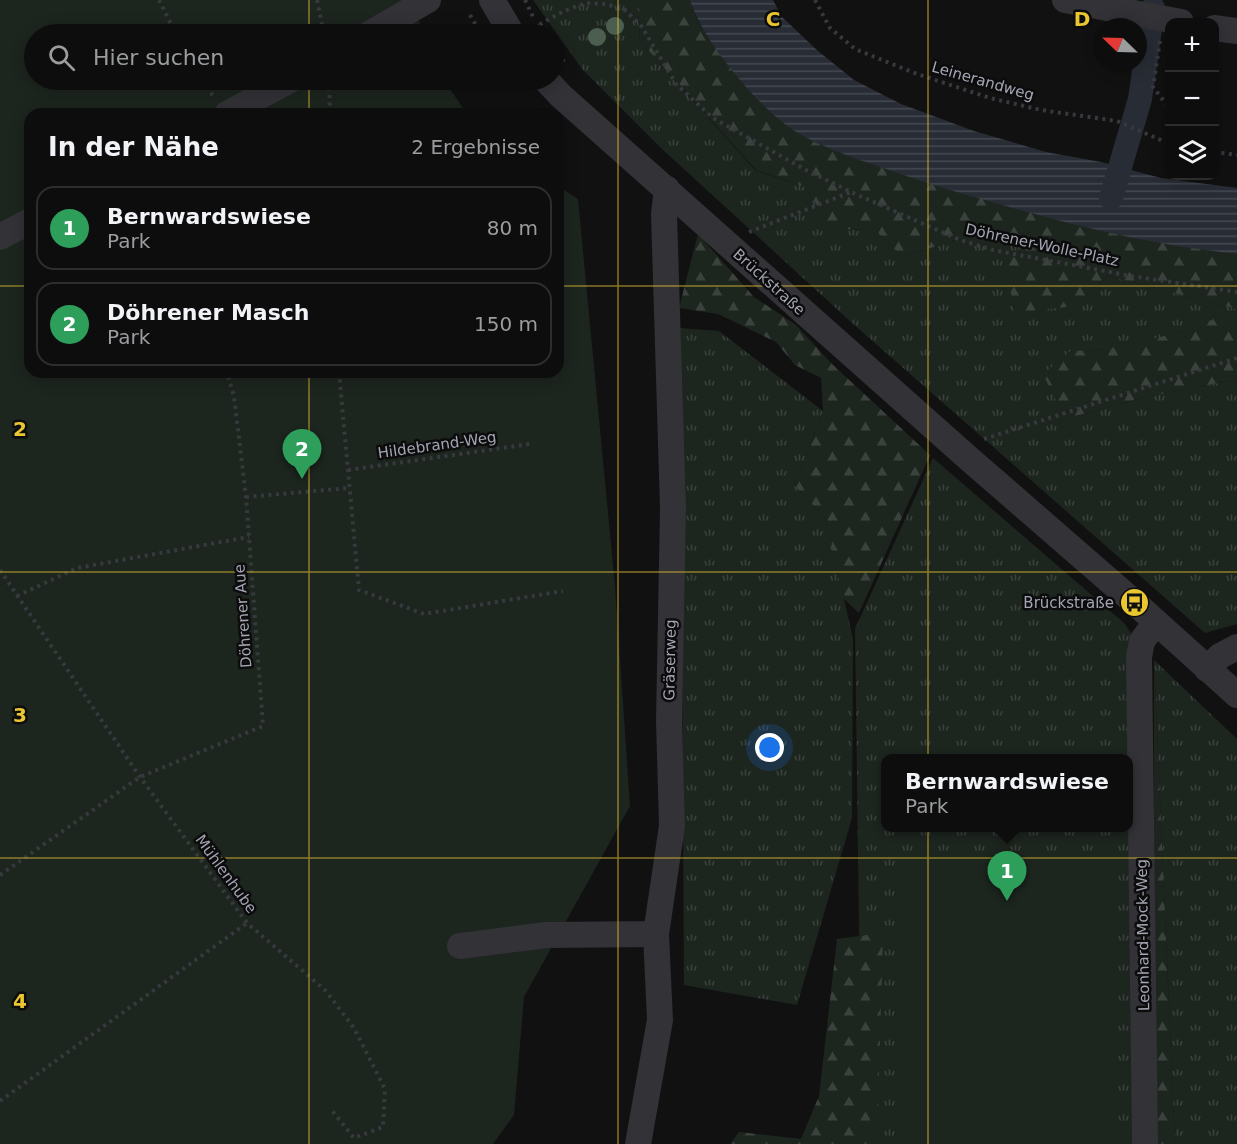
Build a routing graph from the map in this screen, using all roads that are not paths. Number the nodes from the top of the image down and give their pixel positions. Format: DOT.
graph roads {
  1 [pos="428,0"];
  2 [pos="492,0"];
  3 [pos="1065,0"];
  4 [pos="1161,19"];
  5 [pos="386,24"];
  6 [pos="506,24"];
  7 [pos="1219,29"];
  8 [pos="1237,31"];
  9 [pos="271,90"];
  10 [pos="556,90"];
  11 [pos="238,108"];
  12 [pos="667,189"];
  13 [pos="24,224"];
  14 [pos="0,237"];
  15 [pos="1141,634"];
  16 [pos="1237,646"];
  17 [pos="1207,669"];
  18 [pos="1237,695"];
  19 [pos="656,934"];
  20 [pos="460,946"];
  21 [pos="638,1144"];
  22 [pos="1145,1144"];
  1 -- 5 [label="street"];
  2 -- 6 [label="street"];
  3 -- 4 [label="street"];
  7 -- 8 [label="street"];
  9 -- 11 [label="street"];
  10 -- 12 [label="street, Brückstraße"];
  12 -- 15 [label="street, Brückstraße"];
  12 -- 19 [label="street, Gräserweg"];
  13 -- 14 [label="street"];
  15 -- 17 [label="street, Brückstraße"];
  15 -- 22 [label="street, Leonhard-Mock-Weg"];
  16 -- 17 [label="street"];
  17 -- 18 [label="street, Brückstraße"];
  19 -- 20 [label="street"];
  19 -- 21 [label="street, Gräserweg"];
}
